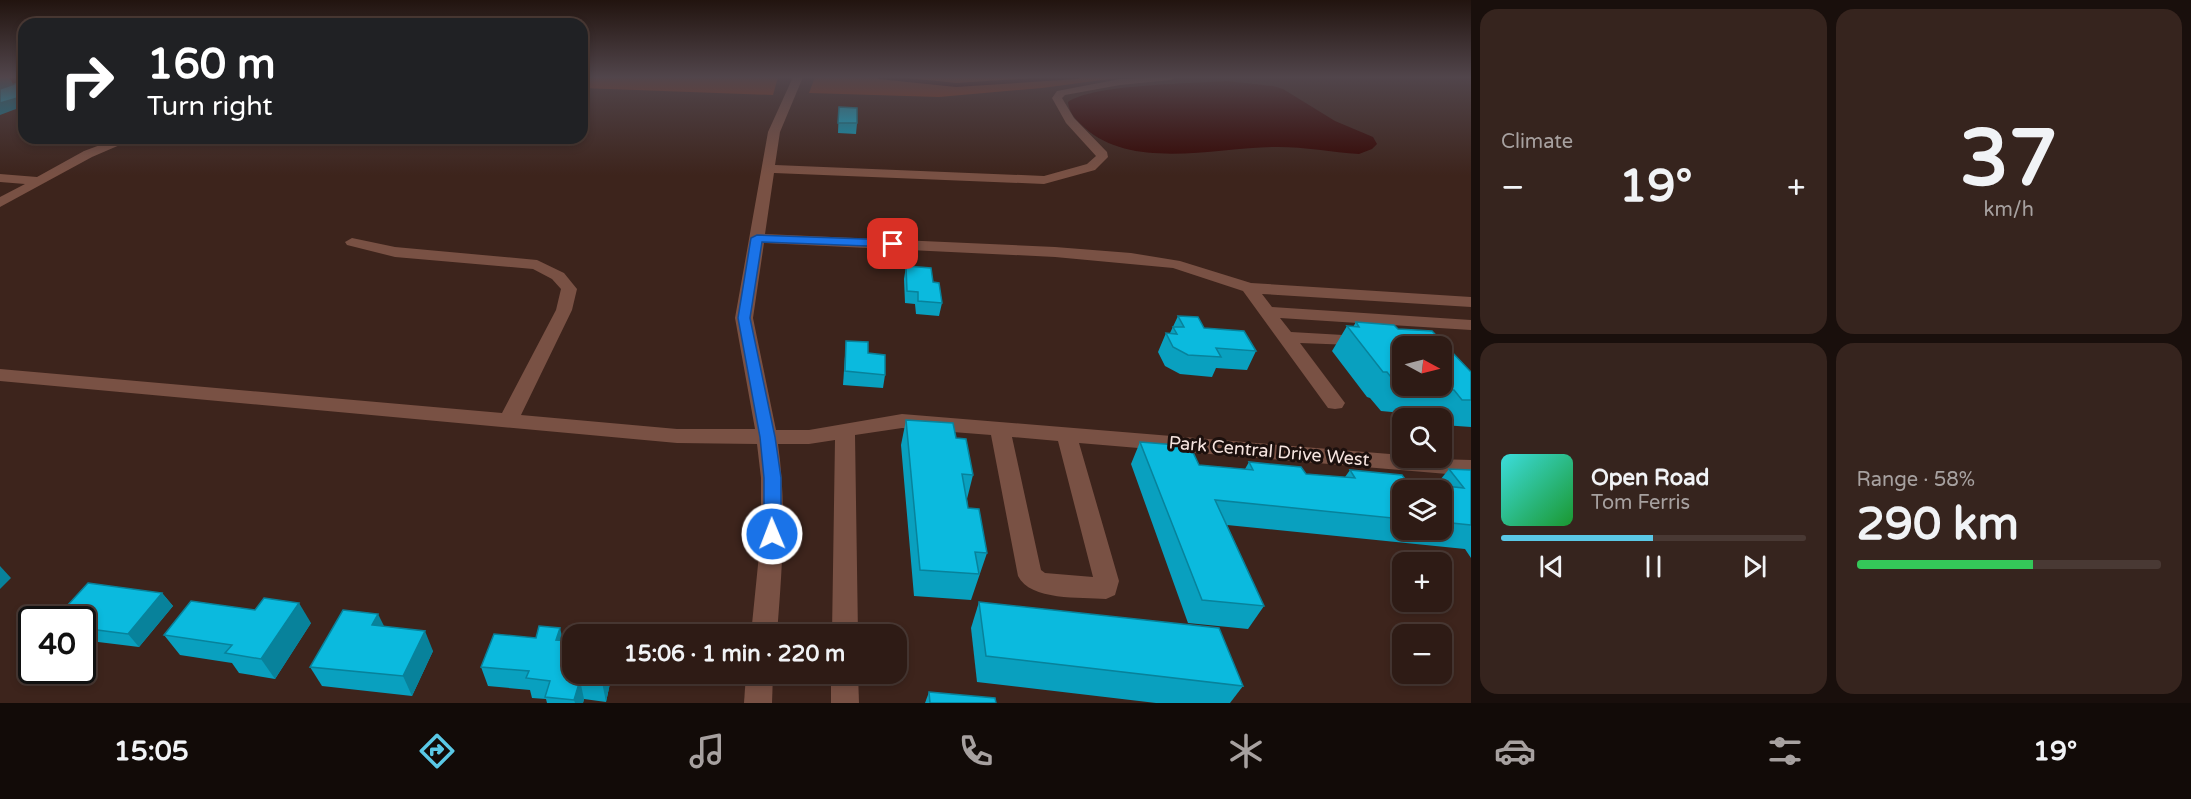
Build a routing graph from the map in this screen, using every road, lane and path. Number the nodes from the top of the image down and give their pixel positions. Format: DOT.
graph roads {
  1 [pos="783,110"];
  2 [pos="1063,110"];
  3 [pos="114,144"];
  4 [pos="768,169"];
  5 [pos="0,178"];
  6 [pos="41,181"];
  7 [pos="0,203"];
  8 [pos="757,238"];
  9 [pos="352,242"];
  10 [pos="1250,288"];
  11 [pos="1471,302"];
  12 [pos="1266,312"];
  13 [pos="1365,318"];
  14 [pos="1471,325"];
  15 [pos="1285,337"];
  16 [pos="0,375"];
  17 [pos="1335,402"];
  18 [pos="508,421"];
  19 [pos="1000,428"];
  20 [pos="845,431"];
  21 [pos="1066,434"];
  22 [pos="767,437"];
  23 [pos="1471,468"];
  24 [pos="765,624"];
  25 [pos="845,624"];
  26 [pos="759,684"];
  27 [pos="845,684"];
  28 [pos="758,703"];
  29 [pos="845,703"];
  1 -- 4 [label="street"];
  2 -- 4 [label="street"];
  3 -- 6 [label="street"];
  4 -- 8 [label="street"];
  5 -- 6 [label="street"];
  6 -- 7 [label="street"];
  8 -- 10 [label="street"];
  8 -- 22 [label="street"];
  9 -- 18 [label="street"];
  10 -- 11 [label="street"];
  10 -- 12 [label="street"];
  12 -- 13 [label="street"];
  12 -- 15 [label="street"];
  13 -- 14 [label="street"];
  13 -- 15 [label="street"];
  15 -- 17 [label="street"];
  16 -- 18 [label="street, Park Central Drive West"];
  18 -- 22 [label="street, Park Central Drive West"];
  19 -- 20 [label="street, Park Central Drive West"];
  19 -- 21 [label="street, Park Central Drive West"];
  19 -- 21 [label="street"];
  20 -- 22 [label="street, Park Central Drive West"];
  20 -- 25 [label="street"];
  21 -- 23 [label="street, Park Central Drive West"];
  22 -- 24 [label="street"];
  26 -- 28 [label="street"];
  27 -- 29 [label="street"];
}
